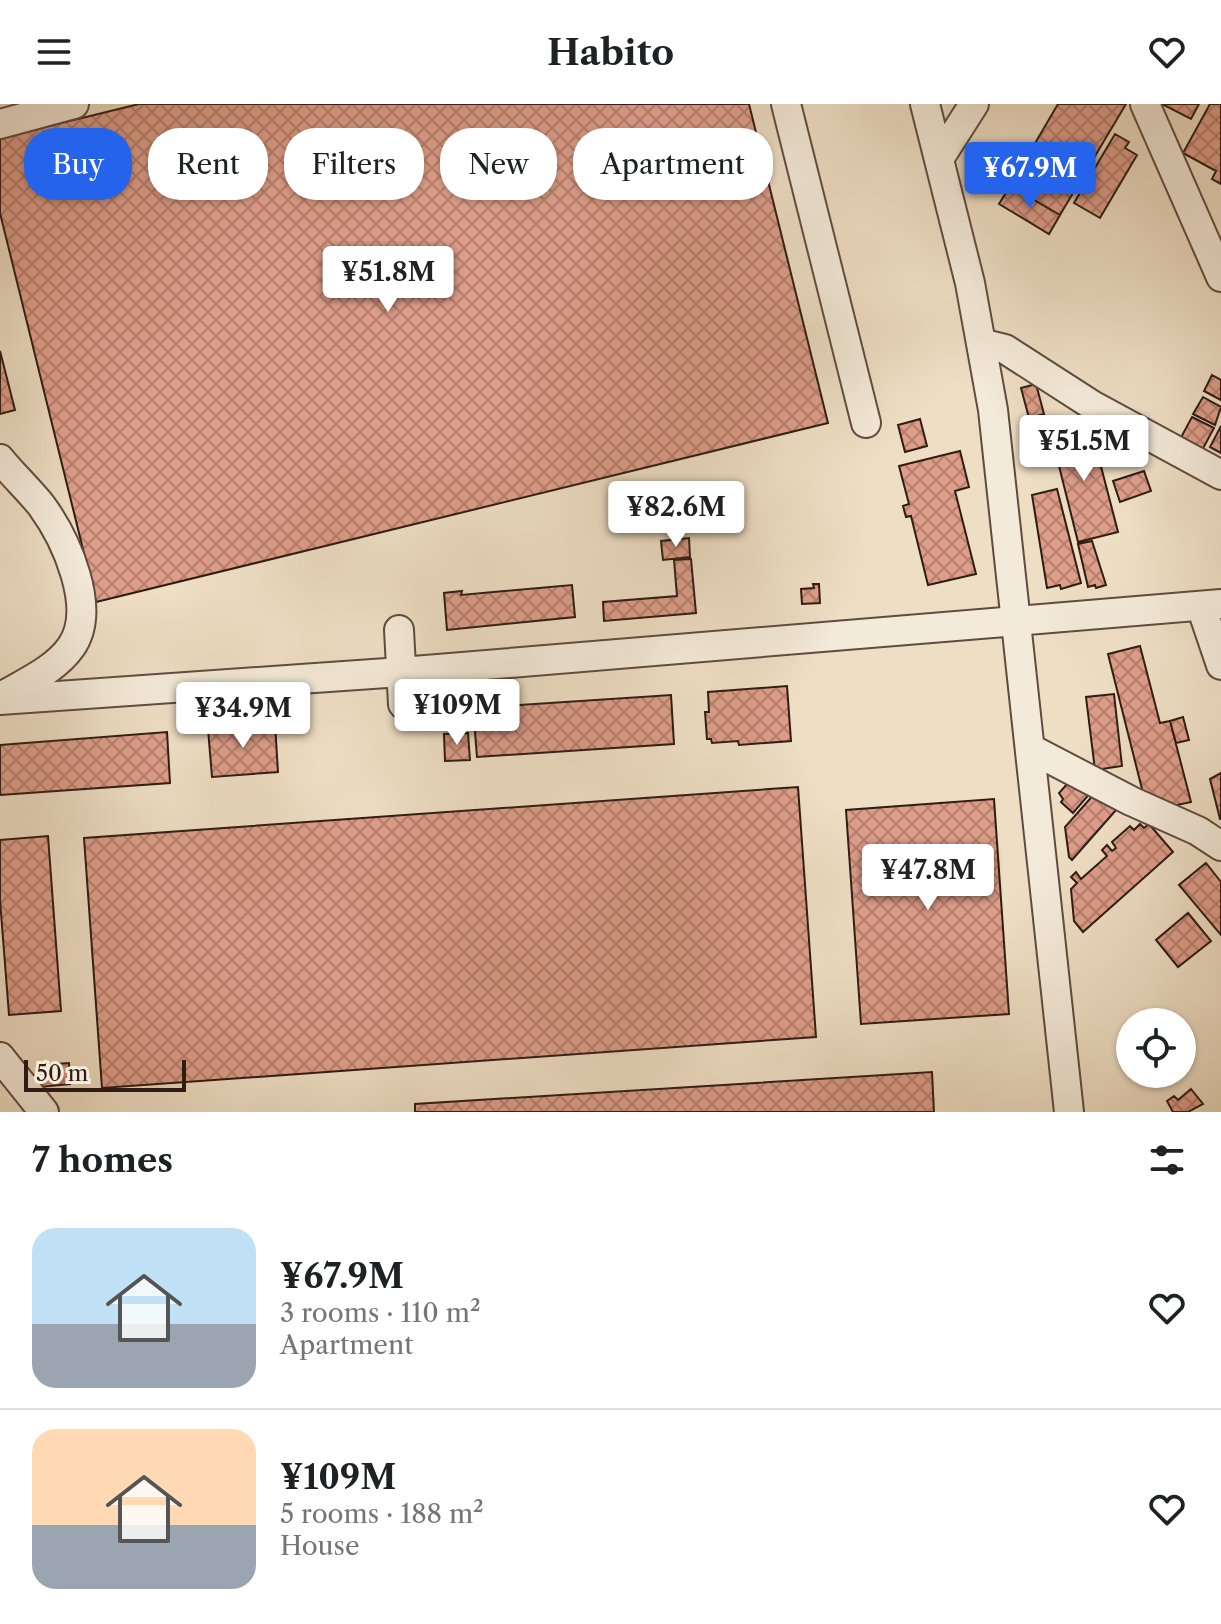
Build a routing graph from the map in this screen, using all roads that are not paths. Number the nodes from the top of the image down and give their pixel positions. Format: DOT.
graph roads {
  1 [pos="74,104"];
  2 [pos="786,104"];
  3 [pos="925,104"];
  4 [pos="974,104"];
  5 [pos="1145,104"];
  6 [pos="0,124"];
  7 [pos="939,159"];
  8 [pos="1221,275"];
  9 [pos="981,343"];
  10 [pos="866,423"];
  11 [pos="0,459"];
  12 [pos="1221,475"];
  13 [pos="1211,605"];
  14 [pos="1017,620"];
  15 [pos="399,630"];
  16 [pos="1221,665"];
  17 [pos="401,672"];
  18 [pos="0,698"];
  19 [pos="403,704"];
  20 [pos="1031,749"];
  21 [pos="1221,846"];
  22 [pos="0,1057"];
  23 [pos="44,1112"];
  24 [pos="1069,1112"];
  1 -- 6 [label="street"];
  2 -- 10 [label="street"];
  3 -- 7 [label="street"];
  4 -- 7 [label="street"];
  5 -- 8 [label="street"];
  7 -- 9 [label="street"];
  9 -- 12 [label="street"];
  9 -- 14 [label="street"];
  11 -- 18 [label="street"];
  13 -- 14 [label="street"];
  13 -- 16 [label="street"];
  14 -- 17 [label="street"];
  14 -- 20 [label="street"];
  15 -- 17 [label="street"];
  17 -- 18 [label="street"];
  17 -- 19 [label="street"];
  20 -- 21 [label="street"];
  20 -- 24 [label="street"];
  22 -- 23 [label="street"];
}
